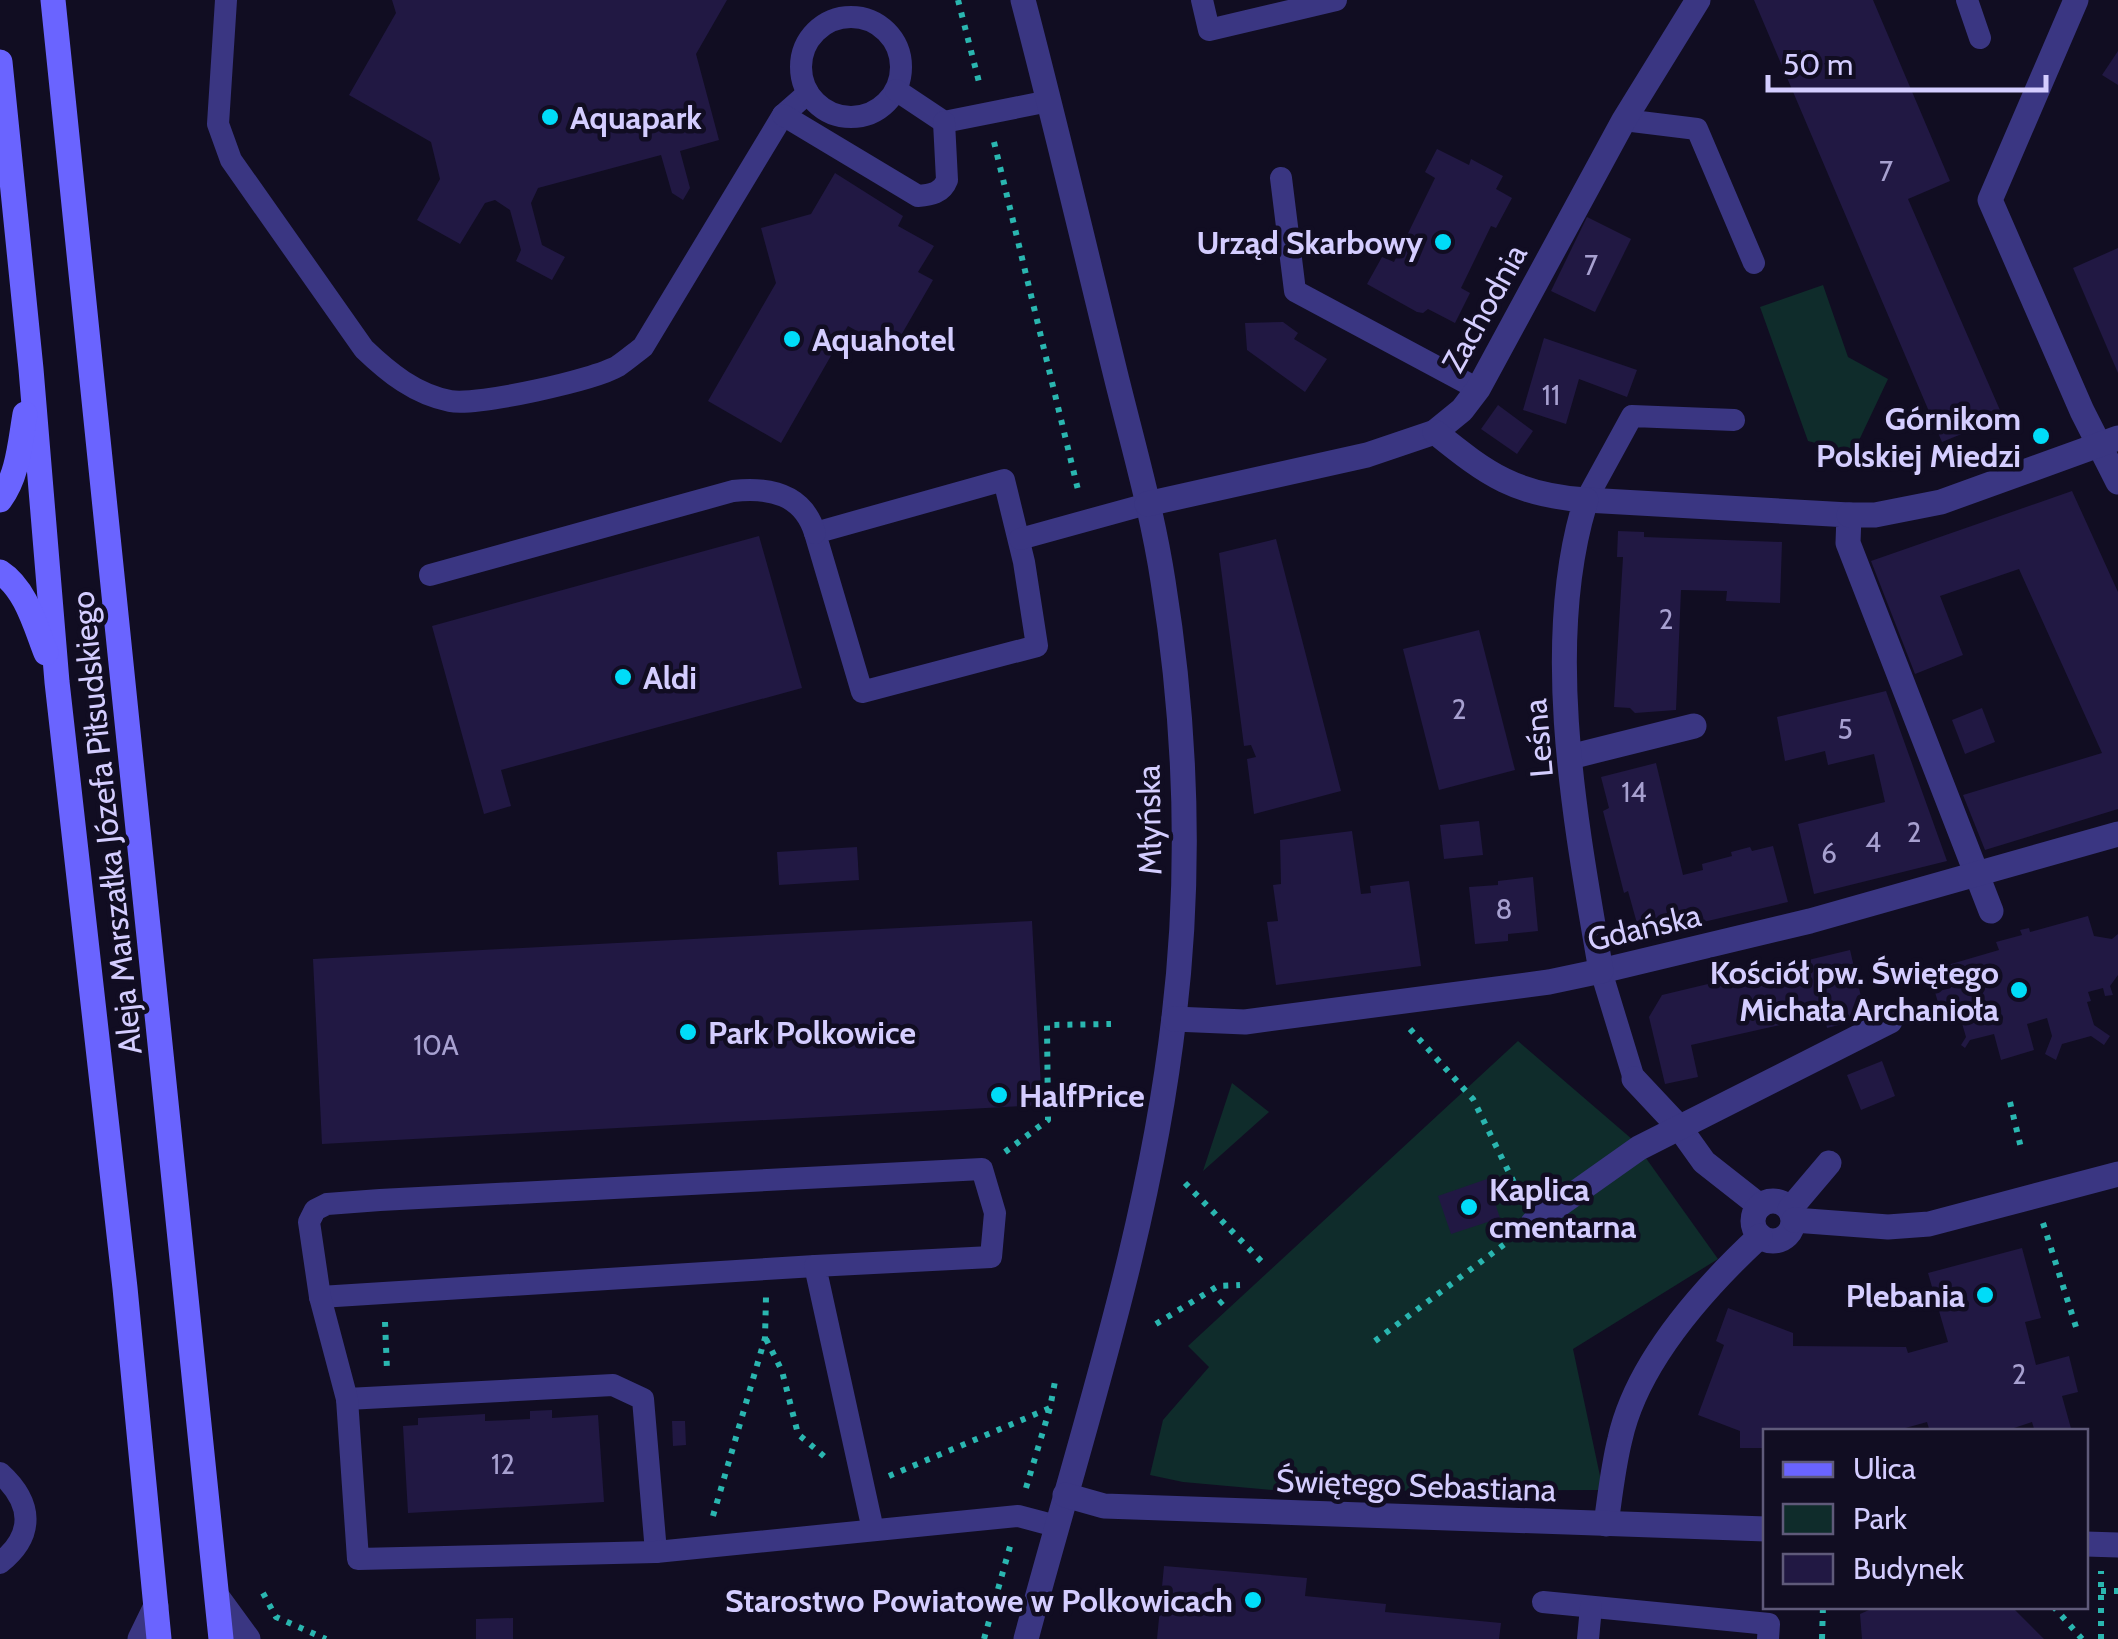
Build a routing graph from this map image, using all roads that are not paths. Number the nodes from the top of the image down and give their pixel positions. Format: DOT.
graph roads {
  1 [pos="54,0"];
  2 [pos="226,0"];
  3 [pos="1023,0"];
  4 [pos="1202,0"];
  5 [pos="1336,0"];
  6 [pos="1698,0"];
  7 [pos="1967,0"];
  8 [pos="2076,0"];
  9 [pos="1980,38"];
  10 [pos="0,62"];
  11 [pos="896,90"];
  12 [pos="808,93"];
  13 [pos="1049,101"];
  14 [pos="783,115"];
  15 [pos="1624,120"];
  16 [pos="944,122"];
  17 [pos="1281,178"];
  18 [pos="1754,262"];
  19 [pos="32,369"];
  20 [pos="1478,389"];
  21 [pos="1734,420"];
  22 [pos="1436,432"];
  23 [pos="2109,442"];
  24 [pos="2118,482"];
  25 [pos="0,500"];
  26 [pos="1586,500"];
  27 [pos="1147,504"];
  28 [pos="1849,515"];
  29 [pos="816,533"];
  30 [pos="1020,539"];
  31 [pos="0,572"];
  32 [pos="430,576"];
  33 [pos="57,682"];
  34 [pos="1694,726"];
  35 [pos="1570,757"];
  36 [pos="2118,834"];
  37 [pos="1978,875"];
  38 [pos="1991,911"];
  39 [pos="1601,970"];
  40 [pos="1174,1019"];
  41 [pos="1890,1021"];
  42 [pos="1634,1078"];
  43 [pos="1679,1127"];
  44 [pos="1830,1163"];
  45 [pos="2118,1174"];
  46 [pos="1760,1206"];
  47 [pos="1791,1214"];
  48 [pos="1533,1223"];
  49 [pos="1760,1236"];
  50 [pos="815,1266"];
  51 [pos="320,1297"];
  52 [pos="348,1399"];
  53 [pos="0,1473"];
  54 [pos="1065,1495"];
  55 [pos="1606,1524"];
  56 [pos="1056,1526"];
  57 [pos="1763,1529"];
  58 [pos="873,1530"];
  59 [pos="656,1552"];
  60 [pos="0,1562"];
  61 [pos="218,1598"];
  62 [pos="1543,1602"];
  63 [pos="156,1606"];
  64 [pos="1591,1606"];
  65 [pos="1680,1627"];
  66 [pos="140,1639"];
  67 [pos="159,1639"];
  68 [pos="221,1639"];
  69 [pos="248,1639"];
  70 [pos="1026,1639"];
  71 [pos="1588,1639"];
  72 [pos="1768,1639"];
  1 -- 61 [label="main road, Aleja Marszałka Józefa Piłsudskiego"];
  2 -- 14 [label="lane"];
  3 -- 13 [label="street, Młyńska"];
  4 -- 5 [label="lane"];
  6 -- 15 [label="street, Zachodnia"];
  7 -- 9 [label="lane"];
  8 -- 23 [label="street"];
  10 -- 19 [label="main road, Aleja Marszałka Józefa Piłsudskiego"];
  11 -- 12 [label="lane"];
  11 -- 12 [label="lane"];
  11 -- 16 [label="lane"];
  12 -- 14 [label="lane"];
  13 -- 16 [label="lane"];
  13 -- 27 [label="street, Młyńska"];
  14 -- 16 [label="lane"];
  15 -- 18 [label="lane"];
  15 -- 20 [label="street, Zachodnia"];
  17 -- 20 [label="lane"];
  19 -- 25 [label="main road"];
  19 -- 33 [label="main road, Aleja Marszałka Józefa Piłsudskiego"];
  20 -- 22 [label="street, Zachodnia"];
  21 -- 26 [label="lane"];
  22 -- 26 [label="street"];
  22 -- 27 [label="street, Zachodnia"];
  23 -- 24 [label="street"];
  23 -- 28 [label="street"];
  26 -- 28 [label="street"];
  26 -- 35 [label="street, Leśna"];
  27 -- 30 [label="lane"];
  27 -- 40 [label="street, Młyńska"];
  28 -- 37 [label="street"];
  29 -- 30 [label="lane"];
  29 -- 30 [label="lane"];
  29 -- 32 [label="lane"];
  31 -- 33 [label="main road"];
  33 -- 63 [label="main road, Aleja Marszałka Józefa Piłsudskiego"];
  34 -- 35 [label="street"];
  35 -- 39 [label="street, Leśna"];
  36 -- 37 [label="street, Gdańska"];
  37 -- 38 [label="street"];
  37 -- 39 [label="street, Gdańska"];
  39 -- 40 [label="street, Gdańska"];
  39 -- 42 [label="lane"];
  40 -- 54 [label="street, Młyńska"];
  41 -- 43 [label="street"];
  42 -- 43 [label="street"];
  43 -- 46 [label="street"];
  43 -- 48 [label="street"];
  44 -- 47 [label="street"];
  45 -- 47 [label="street"];
  46 -- 47 [label="street"];
  46 -- 49 [label="street"];
  47 -- 49 [label="street"];
  49 -- 55 [label="street"];
  50 -- 51 [label="lane"];
  50 -- 51 [label="lane"];
  50 -- 58 [label="lane"];
  51 -- 52 [label="lane"];
  52 -- 59 [label="lane"];
  52 -- 59 [label="lane"];
  53 -- 60 [label="lane"];
  54 -- 55 [label="street, Świętego Sebastiana"];
  54 -- 56 [label="street, Młyńska"];
  55 -- 57 [label="street, Świętego Sebastiana"];
  56 -- 58 [label="lane"];
  56 -- 70 [label="street, Młyńska"];
  58 -- 59 [label="lane"];
  61 -- 68 [label="main road, Aleja Marszałka Józefa Piłsudskiego"];
  61 -- 69 [label="street"];
  62 -- 64 [label="lane"];
  63 -- 66 [label="street"];
  63 -- 67 [label="main road, Aleja Marszałka Józefa Piłsudskiego"];
  64 -- 65 [label="lane"];
  64 -- 71 [label="lane"];
  65 -- 72 [label="lane"];
}
